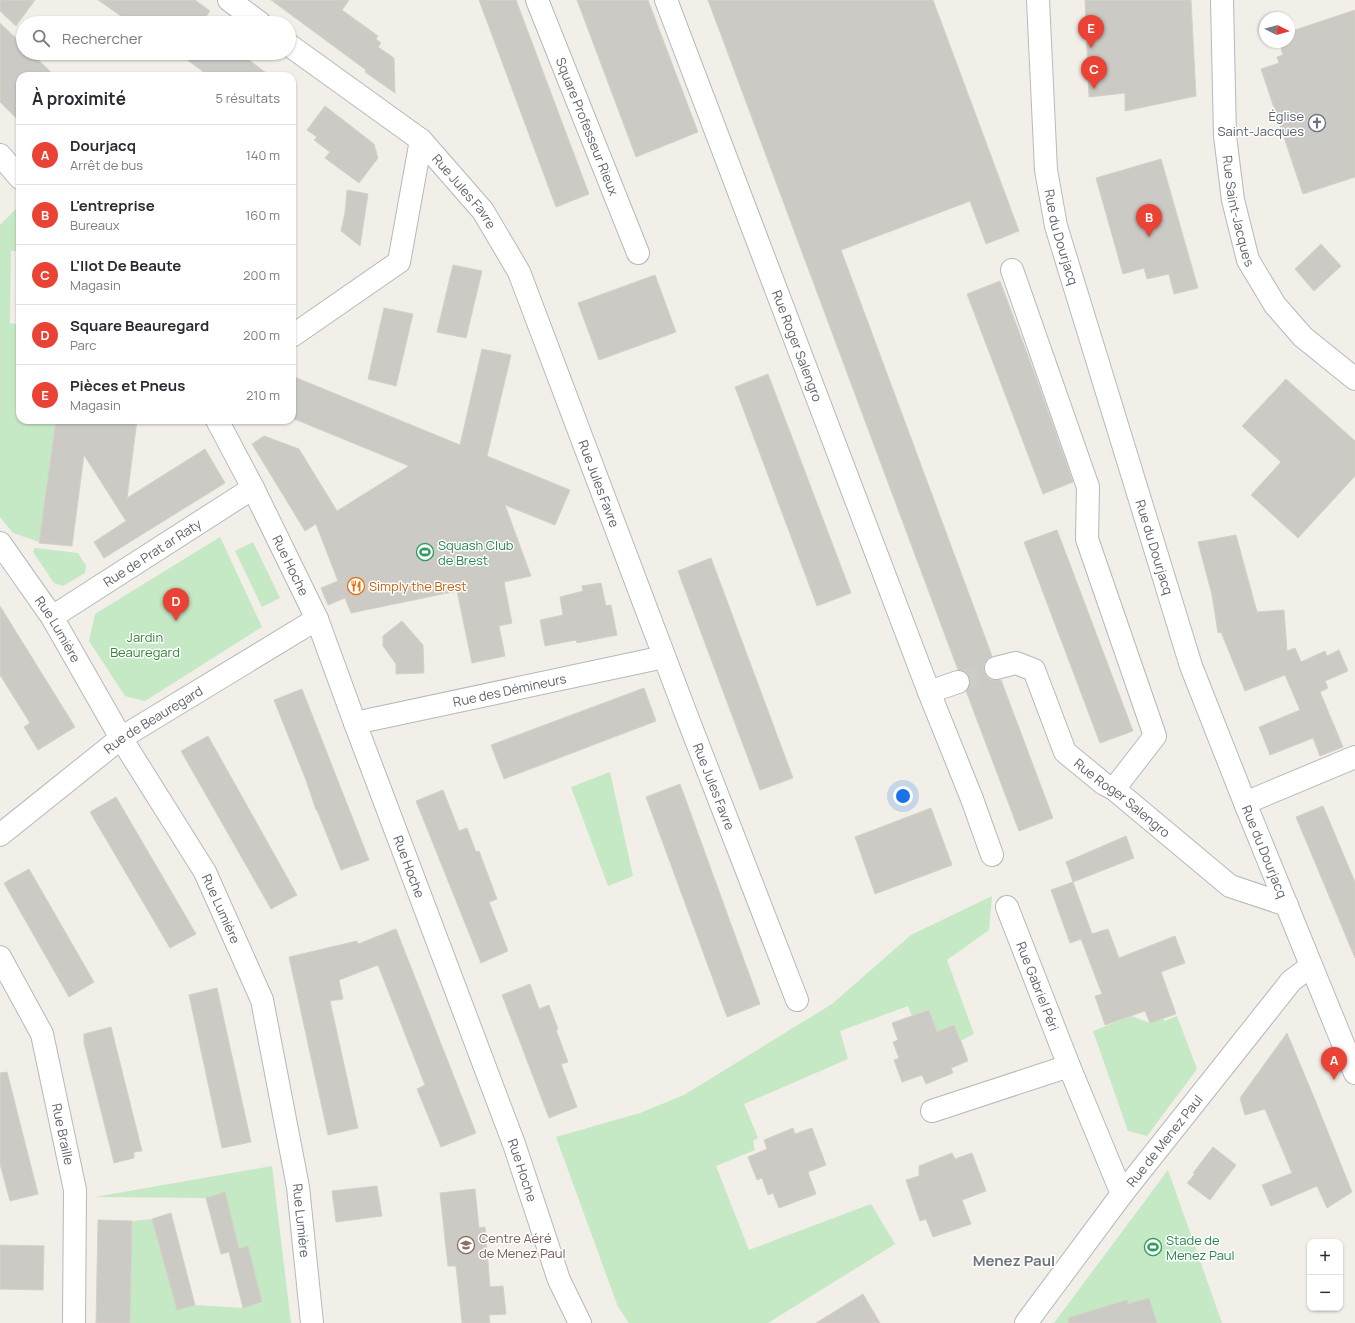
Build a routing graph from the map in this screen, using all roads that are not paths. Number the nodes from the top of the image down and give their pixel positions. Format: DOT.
graph roads {
  1 [pos="229,0"];
  2 [pos="537,0"];
  3 [pos="666,0"];
  4 [pos="1038,0"];
  5 [pos="1222,0"];
  6 [pos="251,16"];
  7 [pos="296,50"];
  8 [pos="421,140"];
  9 [pos="0,155"];
  10 [pos="16,173"];
  11 [pos="638,253"];
  12 [pos="1012,270"];
  13 [pos="296,333"];
  14 [pos="1355,379"];
  15 [pos="219,424"];
  16 [pos="253,488"];
  17 [pos="0,543"];
  18 [pos="52,617"];
  19 [pos="317,619"];
  20 [pos="664,657"];
  21 [pos="996,668"];
  22 [pos="958,682"];
  23 [pos="929,692"];
  24 [pos="355,723"];
  25 [pos="120,738"];
  26 [pos="1355,757"];
  27 [pos="1114,789"];
  28 [pos="1245,803"];
  29 [pos="0,835"];
  30 [pos="992,855"];
  31 [pos="1287,906"];
  32 [pos="1007,907"];
  33 [pos="0,957"];
  34 [pos="1311,966"];
  35 [pos="797,1000"];
  36 [pos="1069,1066"];
  37 [pos="1355,1073"];
  38 [pos="932,1111"];
  39 [pos="1122,1194"];
  40 [pos="74,1323"];
  41 [pos="312,1323"];
  42 [pos="580,1323"];
  43 [pos="1026,1323"];
  1 -- 6 [label="street"];
  2 -- 11 [label="street, Square Professeur Rieux"];
  3 -- 23 [label="street, Rue Roger Salengro"];
  4 -- 28 [label="street, Rue du Dourjacq"];
  5 -- 14 [label="street, Rue Saint-Jacques"];
  7 -- 8 [label="street, Rue Jules Favre"];
  8 -- 13 [label="street"];
  8 -- 20 [label="street, Rue Jules Favre"];
  9 -- 10 [label="street"];
  12 -- 27 [label="street"];
  15 -- 16 [label="street, Rue Hoche"];
  16 -- 18 [label="street, Rue de Prat ar Raty"];
  16 -- 19 [label="street, Rue Hoche"];
  17 -- 18 [label="street, Rue Lumière"];
  18 -- 25 [label="street, Rue Lumière"];
  19 -- 24 [label="street, Rue Hoche"];
  19 -- 25 [label="street, Rue de Beauregard"];
  20 -- 24 [label="street, Rue des Démineurs"];
  20 -- 35 [label="street, Rue Jules Favre"];
  21 -- 27 [label="street, Rue Roger Salengro"];
  22 -- 23 [label="street"];
  23 -- 30 [label="street, Rue Roger Salengro"];
  24 -- 42 [label="street, Rue Hoche"];
  25 -- 29 [label="street, Rue de Beauregard"];
  25 -- 41 [label="street, Rue Lumière"];
  26 -- 28 [label="street"];
  27 -- 31 [label="street, Rue Roger Salengro"];
  28 -- 31 [label="street, Rue du Dourjacq"];
  31 -- 34 [label="street, Rue du Dourjacq"];
  32 -- 36 [label="street, Rue Gabriel Péri"];
  33 -- 40 [label="street, Rue Braille"];
  34 -- 37 [label="street, Rue du Dourjacq"];
  34 -- 39 [label="street, Rue de Menez Paul"];
  36 -- 38 [label="street"];
  36 -- 39 [label="street, Rue Gabriel Péri"];
  39 -- 43 [label="street, Rue de Menez Paul"];
}
